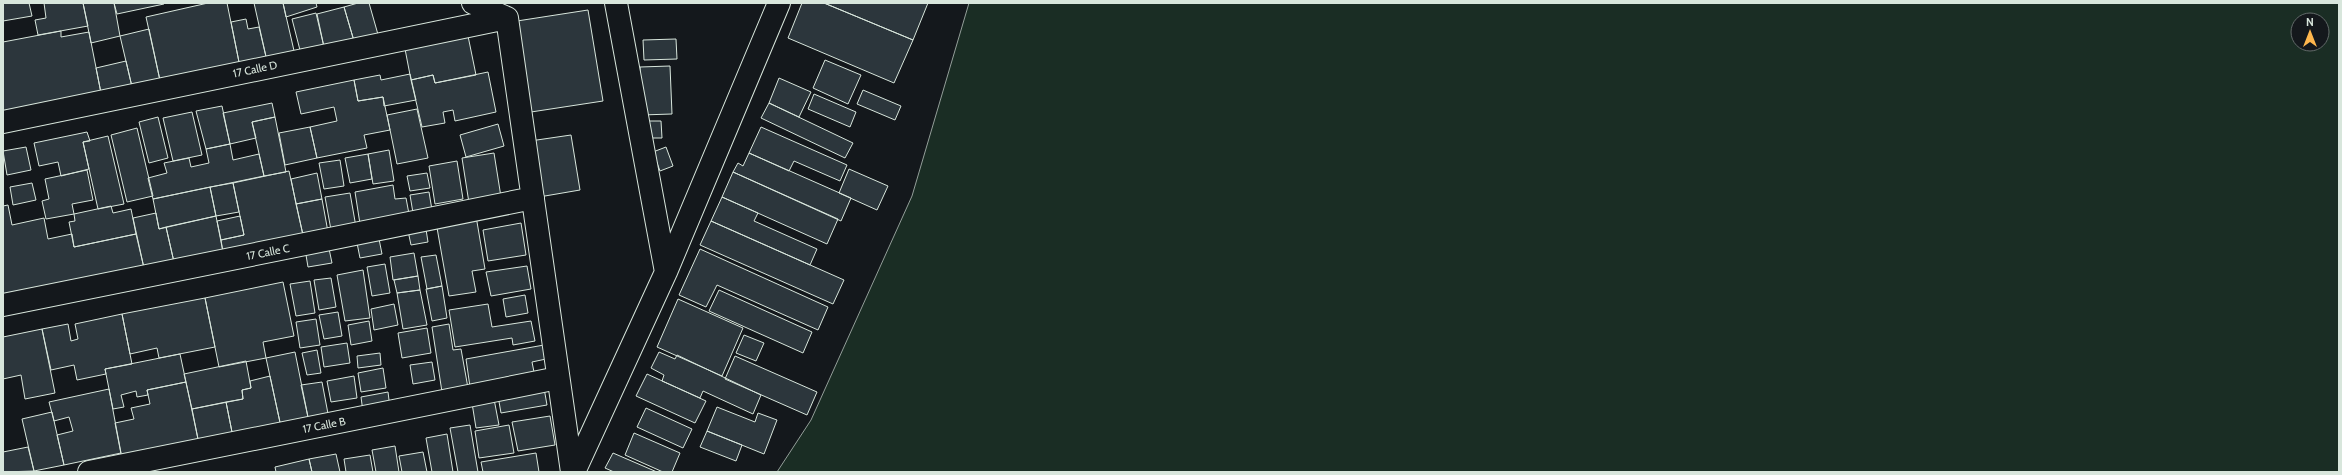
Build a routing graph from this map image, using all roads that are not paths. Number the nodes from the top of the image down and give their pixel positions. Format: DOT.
graph roads {
  1 [pos="473,3"];
  2 [pos="616,3"];
  3 [pos="779,3"];
  4 [pos="507,18"];
  5 [pos="3,122"];
  6 [pos="533,198"];
  7 [pos="666,272"];
  8 [pos="3,305"];
  9 [pos="558,378"];
  10 [pos="89,472"];
  11 [pos="573,472"];
  1 -- 4 [label="street"];
  2 -- 7 [label="street"];
  3 -- 7 [label="street"];
  4 -- 5 [label="street, 17 Calle D"];
  4 -- 6 [label="street"];
  6 -- 8 [label="street, 17 Calle C"];
  6 -- 9 [label="street"];
  7 -- 11 [label="street"];
  9 -- 10 [label="street, 17 Calle B"];
  9 -- 11 [label="street"];
}
